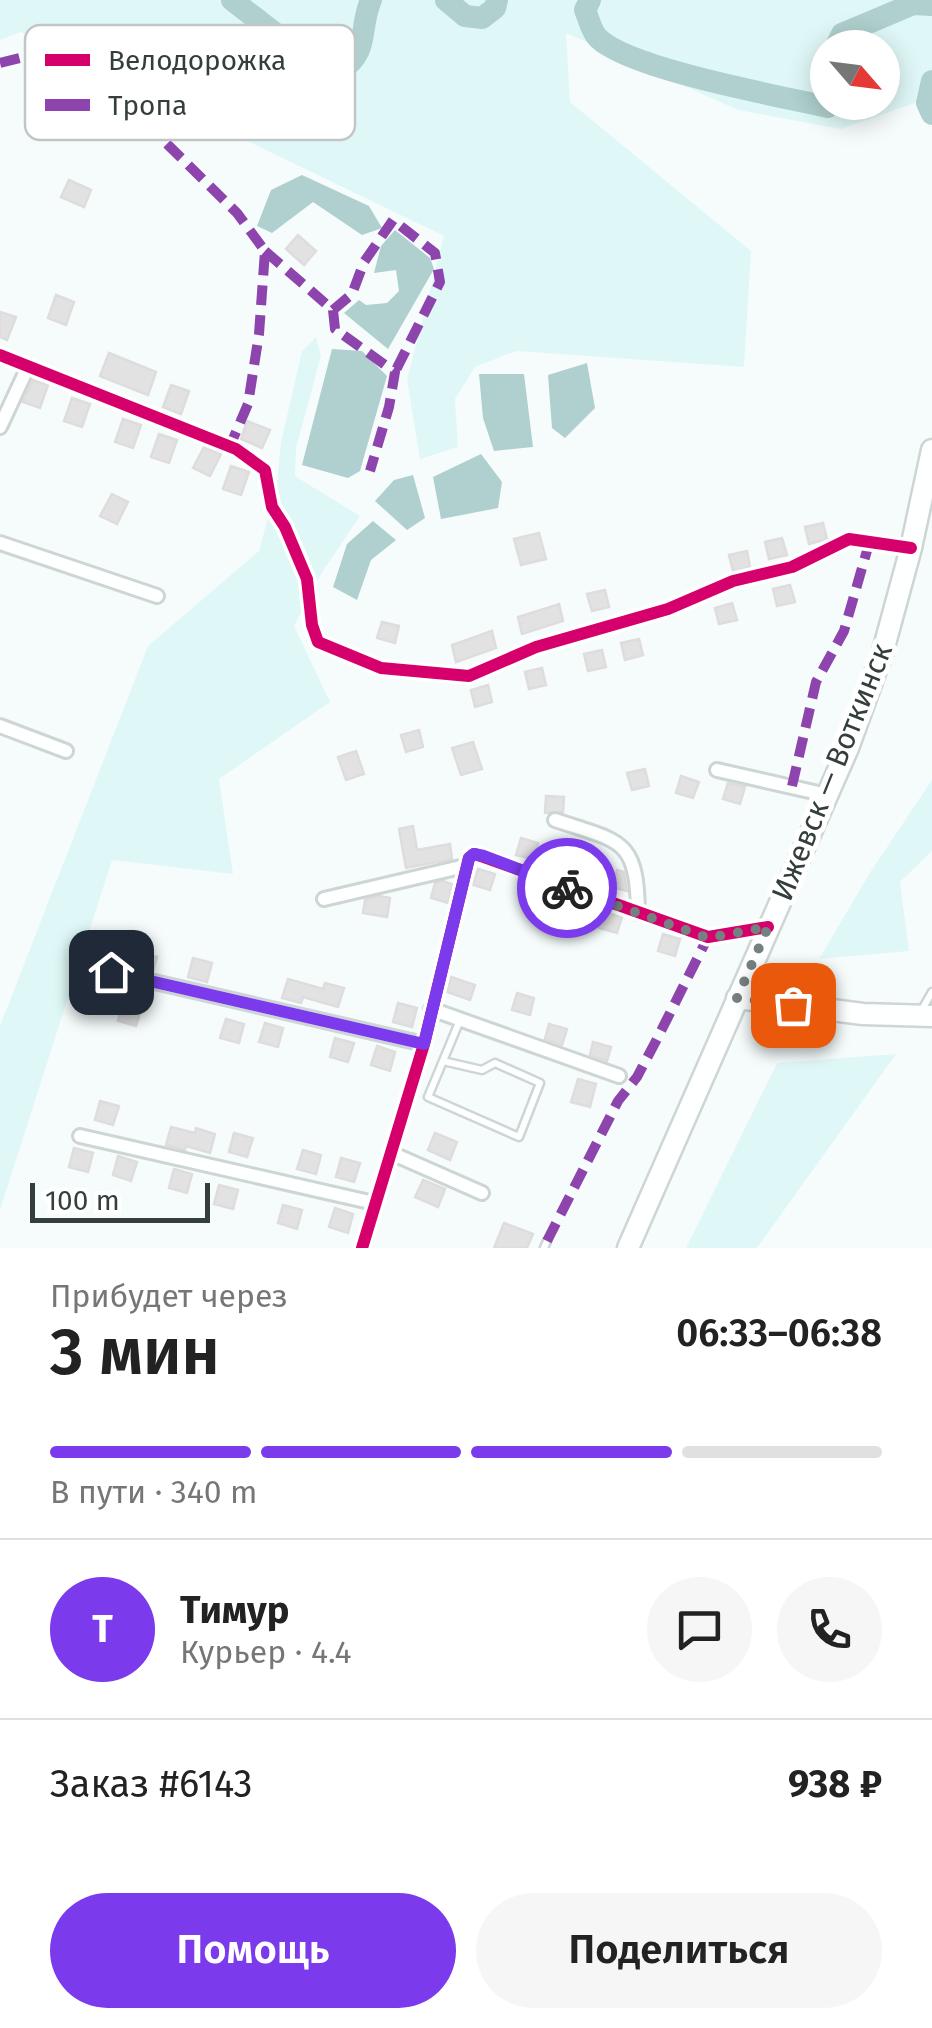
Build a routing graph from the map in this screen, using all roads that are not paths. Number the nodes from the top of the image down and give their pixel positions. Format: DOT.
graph roads {
  1 [pos="0,356"];
  2 [pos="27,369"];
  3 [pos="0,427"];
  4 [pos="932,450"];
  5 [pos="0,543"];
  6 [pos="912,548"];
  7 [pos="157,596"];
  8 [pos="0,726"];
  9 [pos="66,751"];
  10 [pos="717,770"];
  11 [pos="827,795"];
  12 [pos="556,820"];
  13 [pos="465,866"];
  14 [pos="324,900"];
  15 [pos="638,912"];
  16 [pos="768,927"];
  17 [pos="111,972"];
  18 [pos="932,992"];
  19 [pos="737,998"];
  20 [pos="432,1008"];
  21 [pos="925,1016"];
  22 [pos="460,1019"];
  23 [pos="424,1044"];
  24 [pos="443,1060"];
  25 [pos="619,1076"];
  26 [pos="80,1136"];
  27 [pos="391,1153"];
  28 [pos="482,1194"];
  29 [pos="374,1203"];
  30 [pos="362,1248"];
  31 [pos="628,1248"];
  1 -- 2 [label="street"];
  2 -- 3 [label="street"];
  2 -- 6 [label="street"];
  4 -- 6 [label="main road, Ижевск — Воткинск"];
  5 -- 7 [label="street"];
  6 -- 11 [label="main road, Ижевск — Воткинск"];
  8 -- 9 [label="street"];
  10 -- 11 [label="street"];
  11 -- 16 [label="main road, Ижевск — Воткинск"];
  12 -- 15 [label="street"];
  13 -- 14 [label="street"];
  13 -- 15 [label="street"];
  13 -- 20 [label="street"];
  15 -- 16 [label="street"];
  16 -- 19 [label="main road, Ижевск — Воткинск"];
  17 -- 23 [label="street"];
  18 -- 21 [label="lane"];
  19 -- 21 [label="main road"];
  19 -- 31 [label="main road, Ижевск — Воткинск"];
  20 -- 22 [label="street"];
  20 -- 23 [label="street"];
  22 -- 24 [label="lane"];
  22 -- 25 [label="street"];
  23 -- 27 [label="street"];
  24 -- 24 [label="lane"];
  26 -- 29 [label="street"];
  27 -- 28 [label="street"];
  27 -- 29 [label="street"];
  29 -- 30 [label="street"];
}
